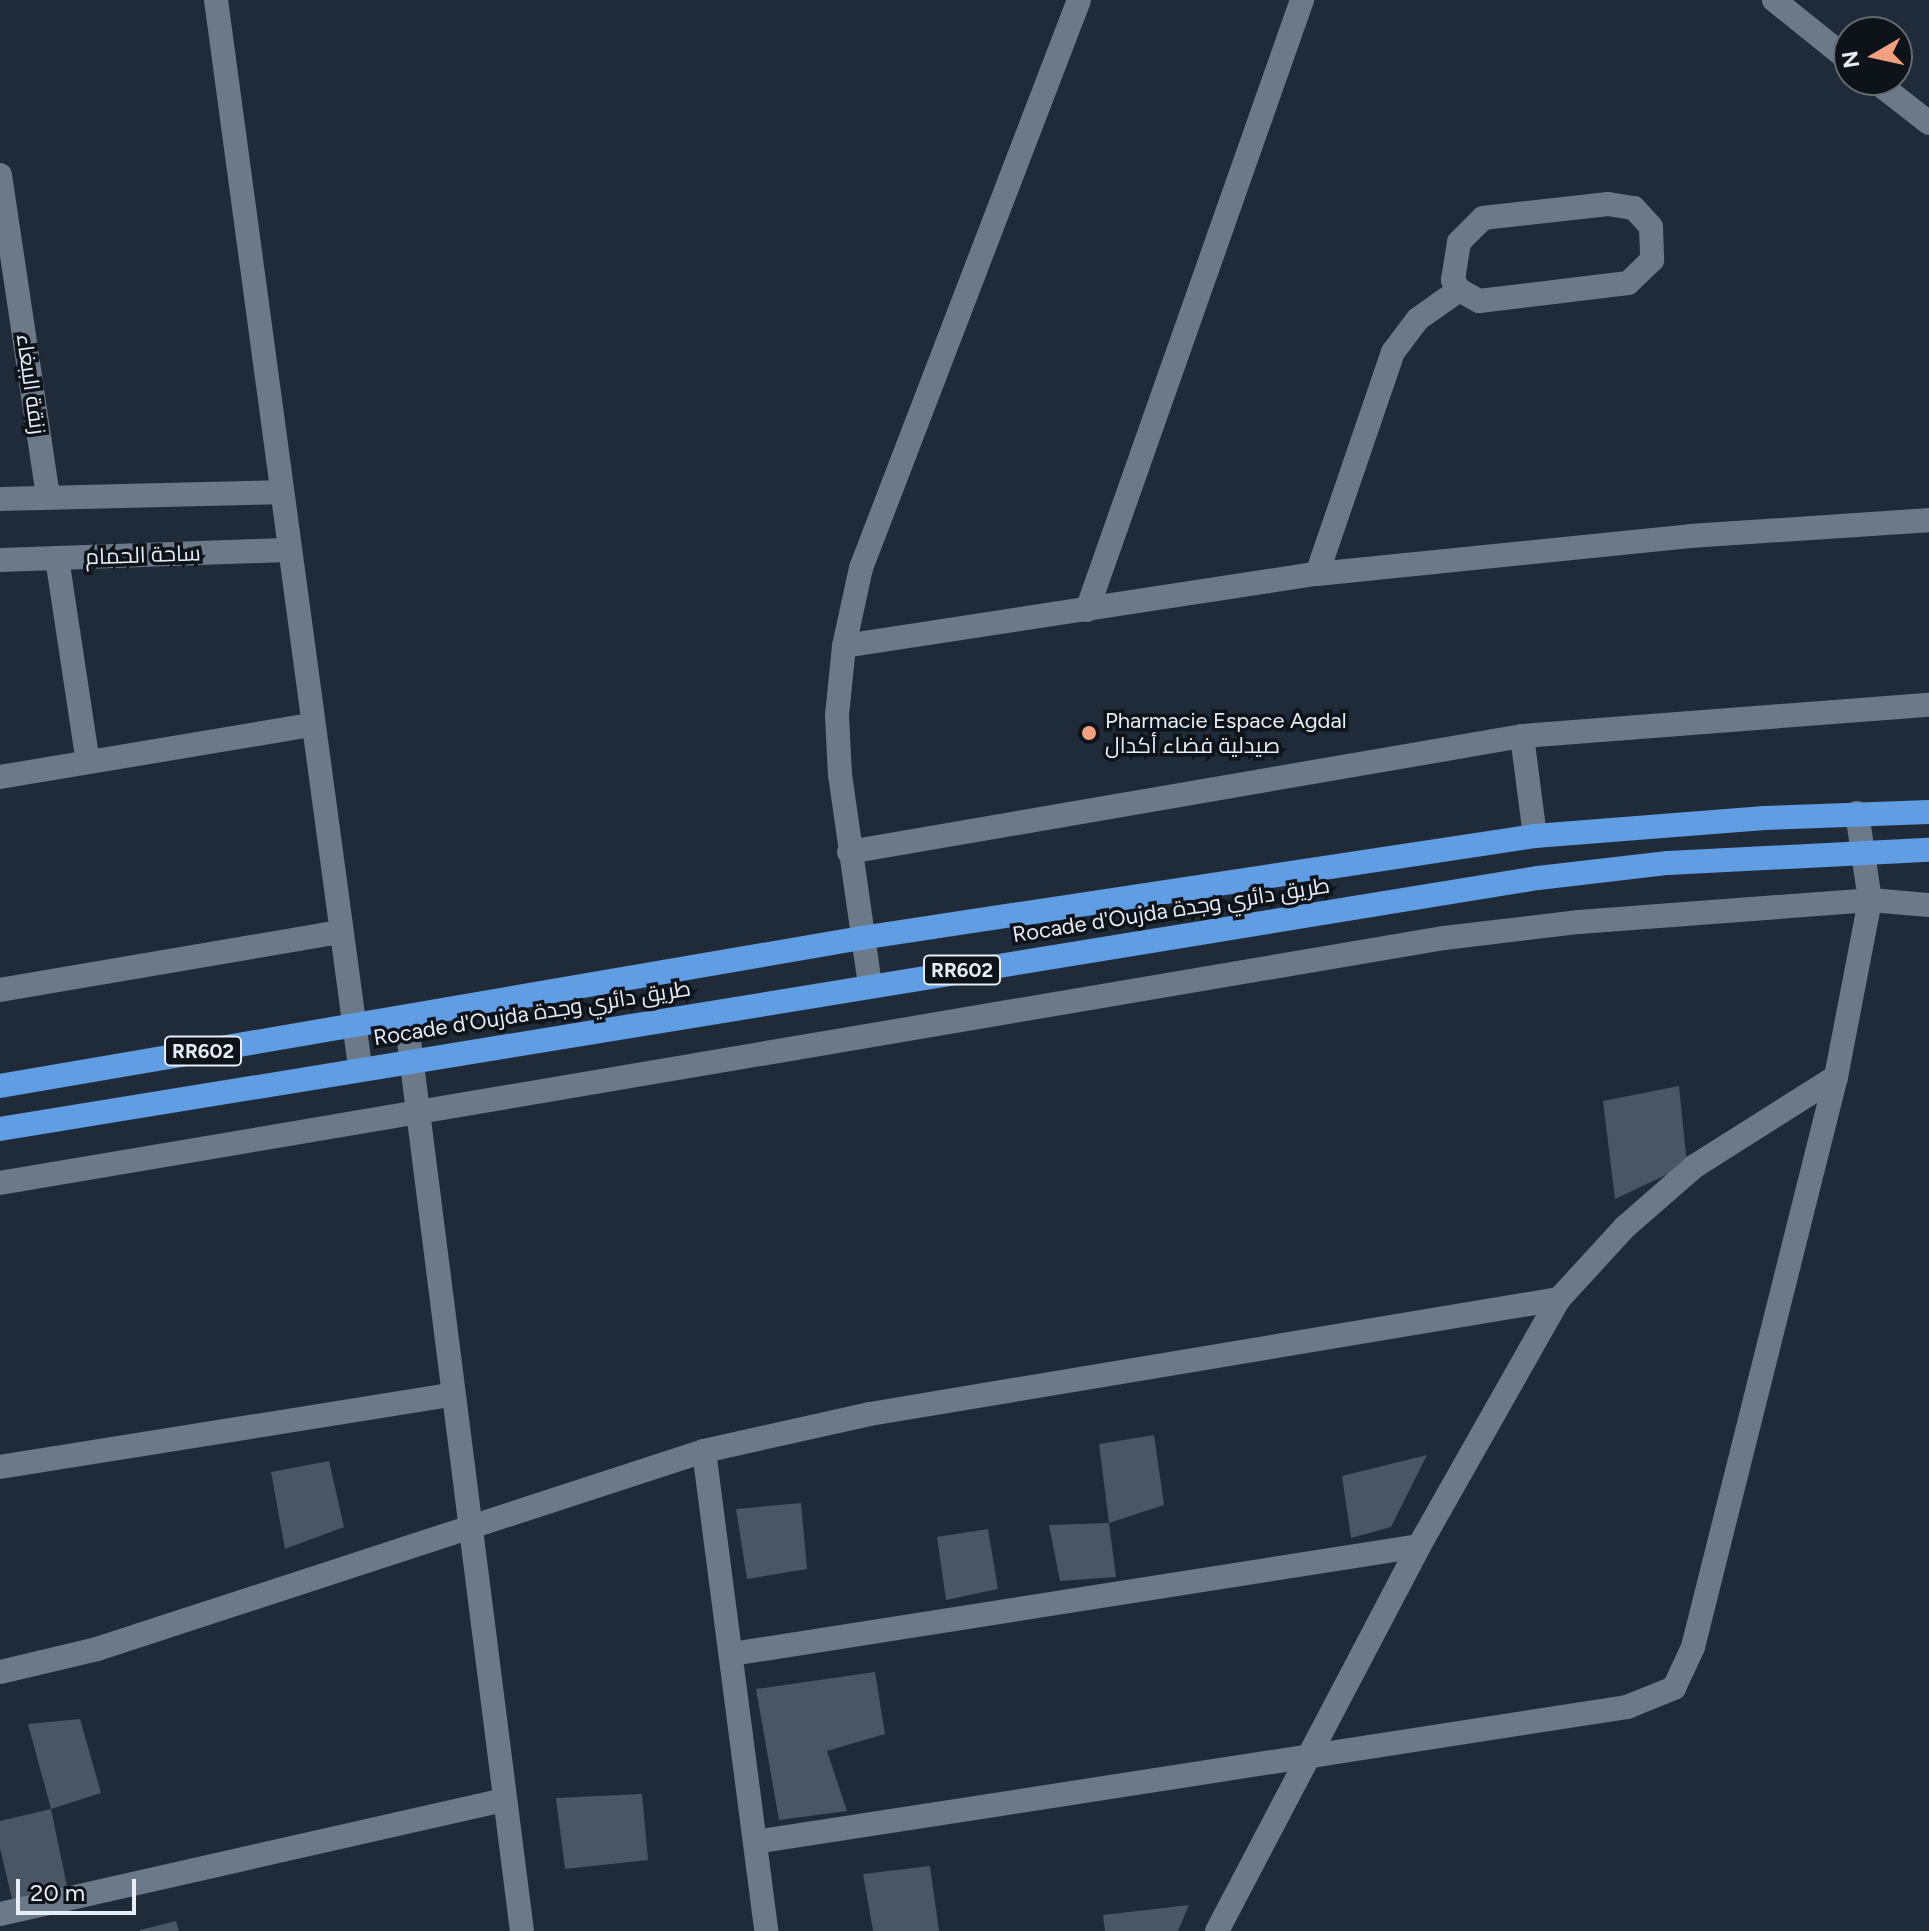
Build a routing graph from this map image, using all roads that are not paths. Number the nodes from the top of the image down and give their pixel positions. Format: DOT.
graph roads {
  1 [pos="216,0"];
  2 [pos="1079,0"];
  3 [pos="1302,0"];
  4 [pos="1774,0"];
  5 [pos="1833,47"];
  6 [pos="1894,96"];
  7 [pos="1929,123"];
  8 [pos="0,175"];
  9 [pos="1459,290"];
  10 [pos="281,492"];
  11 [pos="48,497"];
  12 [pos="0,499"];
  13 [pos="1929,520"];
  14 [pos="287,550"];
  15 [pos="57,558"];
  16 [pos="0,560"];
  17 [pos="1317,574"];
  18 [pos="1087,610"];
  19 [pos="844,646"];
  20 [pos="1929,705"];
  21 [pos="310,725"];
  22 [pos="1522,736"];
  23 [pos="88,762"];
  24 [pos="0,777"];
  25 [pos="1929,812"];
  26 [pos="1857,813"];
  27 [pos="1535,836"];
  28 [pos="1929,850"];
  29 [pos="1863,851"];
  30 [pos="849,852"];
  31 [pos="1870,900"];
  32 [pos="1929,905"];
  33 [pos="340,932"];
  34 [pos="861,938"];
  35 [pos="870,985"];
  36 [pos="0,990"];
  37 [pos="406,1017"];
  38 [pos="355,1026"];
  39 [pos="411,1058"];
  40 [pos="360,1067"];
  41 [pos="1836,1077"];
  42 [pos="0,1086"];
  43 [pos="417,1112"];
  44 [pos="0,1129"];
  45 [pos="0,1183"];
  46 [pos="1559,1299"];
  47 [pos="450,1395"];
  48 [pos="704,1451"];
  49 [pos="0,1467"];
  50 [pos="467,1525"];
  51 [pos="1419,1546"];
  52 [pos="732,1654"];
  53 [pos="0,1672"];
  54 [pos="1308,1755"];
  55 [pos="504,1800"];
  56 [pos="755,1842"];
  57 [pos="0,1914"];
  58 [pos="522,1931"];
  59 [pos="766,1931"];
  60 [pos="1217,1931"];
  1 -- 10 [label="street"];
  2 -- 19 [label="street"];
  3 -- 18 [label="street"];
  4 -- 5 [label="street"];
  6 -- 7 [label="street"];
  8 -- 11 [label="street, زنقة الببغاء"];
  9 -- 9 [label="street"];
  9 -- 17 [label="street"];
  10 -- 11 [label="street"];
  10 -- 14 [label="street"];
  11 -- 12 [label="street"];
  13 -- 17 [label="street"];
  14 -- 15 [label="street, ساحة الحمام"];
  14 -- 21 [label="street"];
  15 -- 16 [label="street, ساحة الحمام"];
  15 -- 23 [label="street"];
  17 -- 18 [label="street"];
  18 -- 19 [label="street"];
  19 -- 30 [label="street"];
  20 -- 22 [label="street"];
  21 -- 23 [label="street"];
  21 -- 33 [label="street"];
  22 -- 27 [label="street"];
  22 -- 30 [label="street"];
  23 -- 24 [label="street"];
  25 -- 26 [label="highway, Rocade d'Oujda طريق دائري وجدة / RR602"];
  26 -- 27 [label="highway, Rocade d'Oujda طريق دائري وجدة / RR602"];
  26 -- 29 [label="street"];
  27 -- 34 [label="highway, Rocade d'Oujda طريق دائري وجدة / RR602"];
  28 -- 29 [label="highway, Rocade d'Oujda طريق دائري وجدة / RR602"];
  29 -- 31 [label="street"];
  29 -- 35 [label="highway, Rocade d'Oujda طريق دائري وجدة / RR602"];
  30 -- 34 [label="street"];
  31 -- 32 [label="street"];
  31 -- 41 [label="street"];
  31 -- 43 [label="street"];
  33 -- 36 [label="street"];
  33 -- 38 [label="street"];
  34 -- 35 [label="street"];
  34 -- 37 [label="highway, Rocade d'Oujda طريق دائري وجدة / RR602"];
  35 -- 39 [label="highway, Rocade d'Oujda طريق دائري وجدة / RR602"];
  37 -- 38 [label="highway, Rocade d'Oujda طريق دائري وجدة / RR602"];
  37 -- 39 [label="street"];
  38 -- 40 [label="street"];
  38 -- 42 [label="highway, Rocade d'Oujda طريق دائري وجدة / RR602"];
  39 -- 40 [label="highway, Rocade d'Oujda طريق دائري وجدة / RR602"];
  39 -- 43 [label="street"];
  40 -- 44 [label="highway, Rocade d'Oujda طريق دائري وجدة / RR602"];
  41 -- 46 [label="street"];
  41 -- 54 [label="street"];
  43 -- 45 [label="street"];
  43 -- 47 [label="street"];
  46 -- 48 [label="street"];
  46 -- 51 [label="street"];
  47 -- 49 [label="street"];
  47 -- 50 [label="street"];
  48 -- 50 [label="street"];
  48 -- 52 [label="street"];
  50 -- 53 [label="street"];
  50 -- 55 [label="street"];
  51 -- 52 [label="street"];
  51 -- 54 [label="street"];
  52 -- 56 [label="street"];
  54 -- 56 [label="street"];
  54 -- 60 [label="street"];
  55 -- 57 [label="street"];
  55 -- 58 [label="street"];
  56 -- 59 [label="street"];
}
